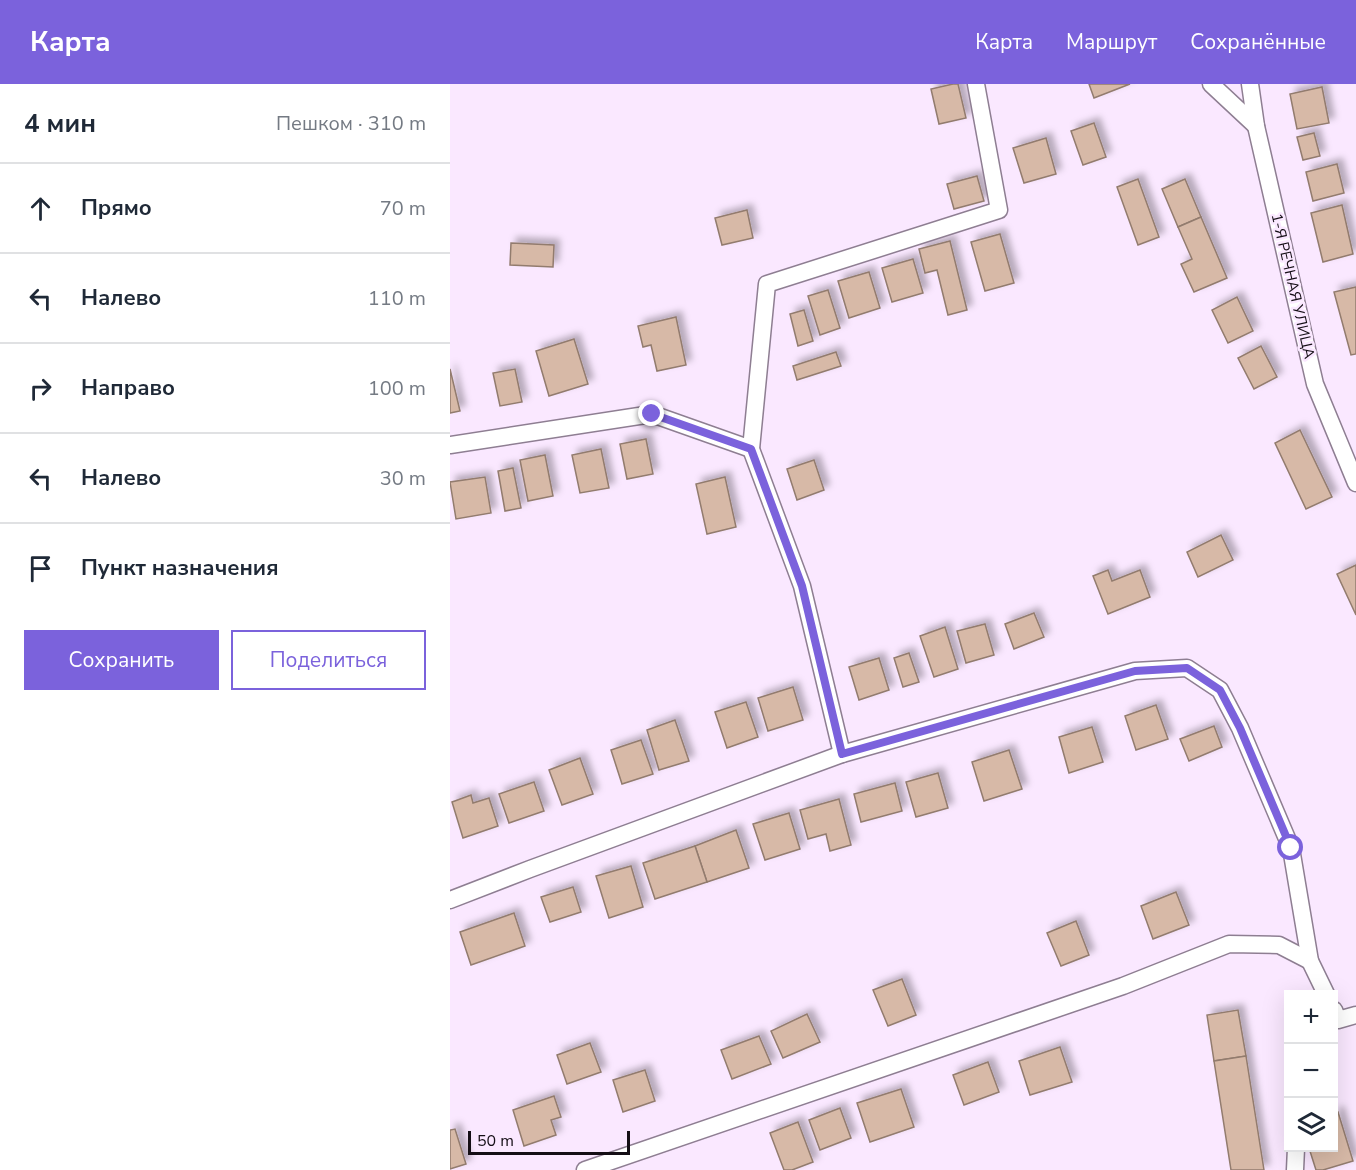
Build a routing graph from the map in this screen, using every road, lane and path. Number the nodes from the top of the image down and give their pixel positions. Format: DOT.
graph roads {
  1 [pos="976,84"];
  2 [pos="1211,84"];
  3 [pos="1250,84"];
  4 [pos="1256,126"];
  5 [pos="450,445"];
  6 [pos="751,449"];
  7 [pos="1356,483"];
  8 [pos="842,754"];
  9 [pos="450,900"];
  10 [pos="1310,961"];
  11 [pos="1324,990"];
  12 [pos="1356,1015"];
  13 [pos="1338,1018"];
  14 [pos="1296,1152"];
  15 [pos="585,1170"];
  16 [pos="1295,1170"];
  1 -- 6 [label="street"];
  2 -- 4 [label="street"];
  3 -- 4 [label="street, 1-Я РЕЧНАЯ УЛИЦА"];
  4 -- 7 [label="street, 1-Я РЕЧНАЯ УЛИЦА"];
  5 -- 6 [label="street"];
  6 -- 8 [label="street"];
  8 -- 9 [label="street"];
  8 -- 10 [label="street"];
  10 -- 11 [label="street"];
  10 -- 15 [label="street"];
  12 -- 13 [label="street"];
  14 -- 16 [label="street"];
}
